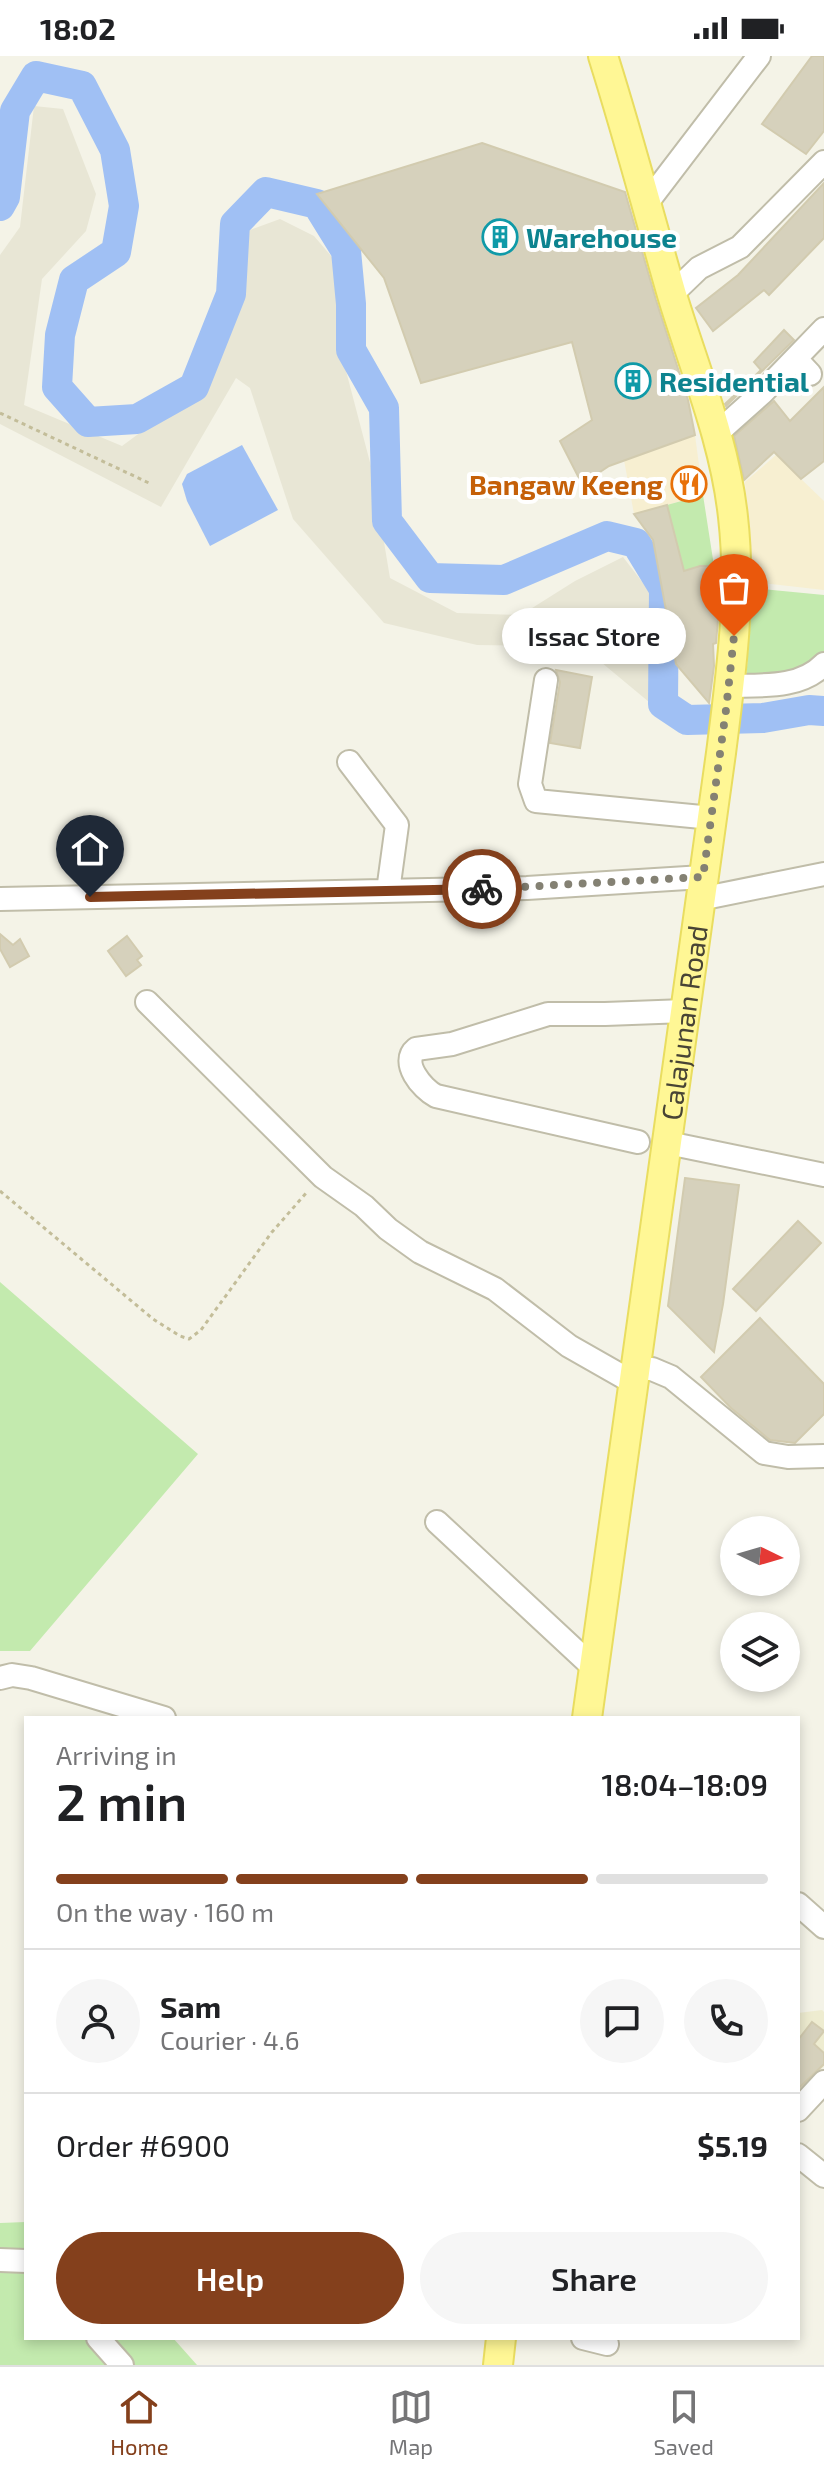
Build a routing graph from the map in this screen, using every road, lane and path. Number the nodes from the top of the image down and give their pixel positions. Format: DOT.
graph roads {
  1 [pos="603,56"];
  2 [pos="759,56"];
  3 [pos="824,162"];
  4 [pos="646,204"];
  5 [pos="672,294"];
  6 [pos="824,329"];
  7 [pos="0,413"];
  8 [pos="716,434"];
  9 [pos="149,483"];
  10 [pos="824,664"];
  11 [pos="546,680"];
  12 [pos="728,698"];
  13 [pos="349,762"];
  14 [pos="712,818"];
  15 [pos="824,874"];
  16 [pos="702,888"];
  17 [pos="388,891"];
  18 [pos="0,899"];
  19 [pos="147,1002"];
  20 [pos="685,1011"];
  21 [pos="638,1142"];
  22 [pos="668,1143"];
  23 [pos="824,1175"];
  24 [pos="323,1177"];
  25 [pos="0,1191"];
  26 [pos="635,1376"];
  27 [pos="824,1456"];
  28 [pos="437,1522"];
  29 [pos="594,1668"];
  30 [pos="0,1678"];
  31 [pos="157,1716"];
  32 [pos="587,1716"];
  33 [pos="800,1906"];
  34 [pos="824,1927"];
  35 [pos="824,2082"];
  36 [pos="800,2108"];
  37 [pos="800,2157"];
  38 [pos="824,2176"];
  39 [pos="0,2260"];
  40 [pos="24,2261"];
  41 [pos="591,2340"];
  42 [pos="607,2344"];
  1 -- 4 [label="main road, Calajunan Road"];
  2 -- 4 [label="street"];
  3 -- 5 [label="street"];
  4 -- 5 [label="main road, Calajunan Road"];
  5 -- 8 [label="main road, Calajunan Road"];
  6 -- 8 [label="street"];
  7 -- 9 [label="path"];
  8 -- 12 [label="main road, Calajunan Road"];
  10 -- 12 [label="street"];
  11 -- 14 [label="street"];
  12 -- 14 [label="main road, Calajunan Road"];
  13 -- 17 [label="street"];
  14 -- 16 [label="main road, Calajunan Road"];
  15 -- 16 [label="street"];
  16 -- 17 [label="street"];
  16 -- 20 [label="main road, Calajunan Road"];
  17 -- 18 [label="street"];
  19 -- 24 [label="street"];
  20 -- 21 [label="street"];
  20 -- 22 [label="main road, Calajunan Road"];
  22 -- 23 [label="street"];
  22 -- 26 [label="main road, Calajunan Road"];
  24 -- 25 [label="path"];
  24 -- 26 [label="street"];
  26 -- 27 [label="street"];
  26 -- 29 [label="main road, Calajunan Road"];
  28 -- 29 [label="street"];
  29 -- 32 [label="main road, Calajunan Road"];
  30 -- 31 [label="street"];
  33 -- 34 [label="street"];
  35 -- 36 [label="street"];
  37 -- 38 [label="street"];
  39 -- 40 [label="street"];
  41 -- 42 [label="street"];
}
